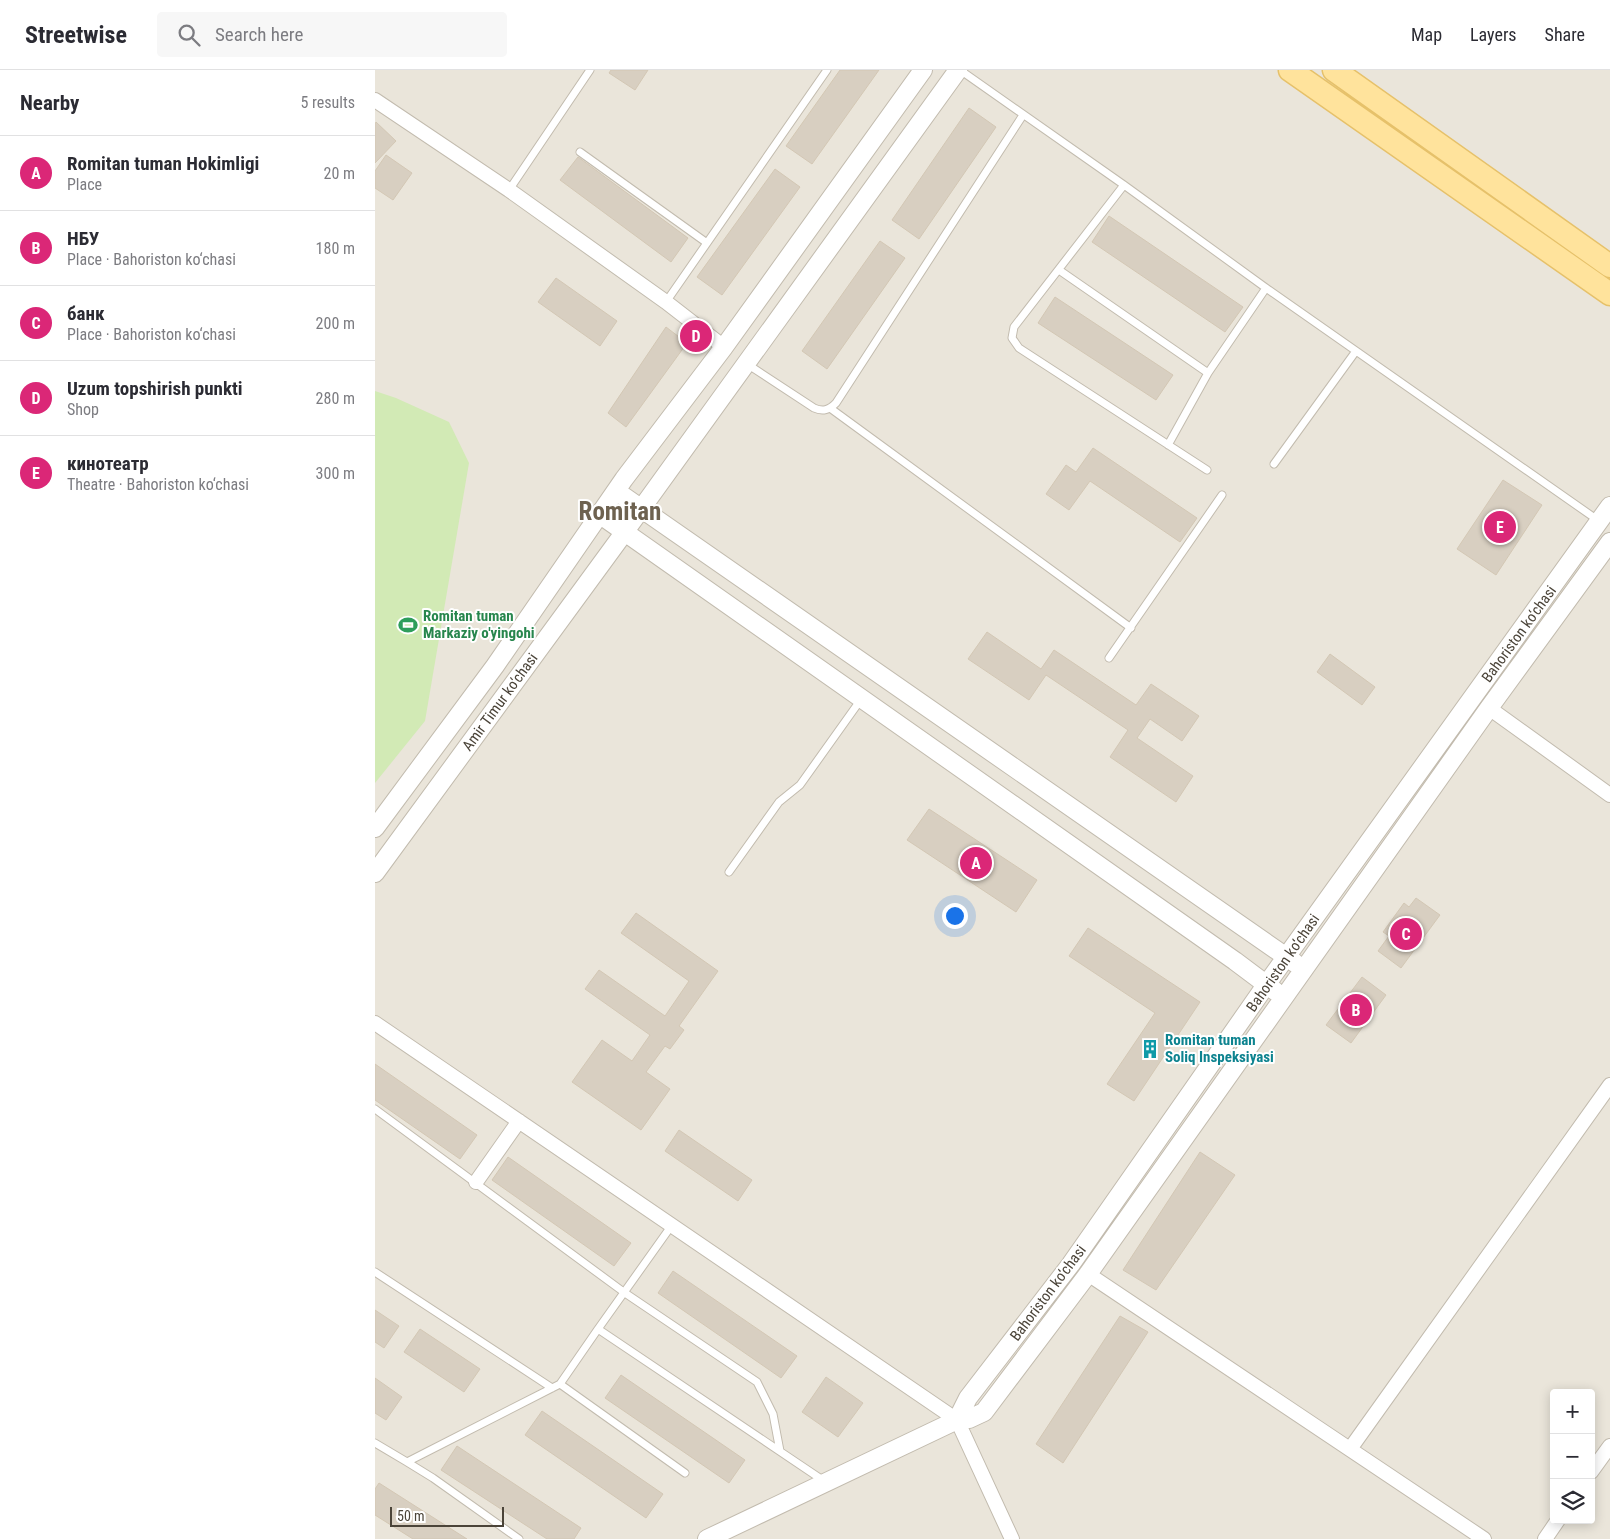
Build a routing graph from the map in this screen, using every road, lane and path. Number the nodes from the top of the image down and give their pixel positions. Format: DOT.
graph roads {
  1 [pos="590,70"];
  2 [pos="827,70"];
  3 [pos="923,70"];
  4 [pos="959,70"];
  5 [pos="1290,70"];
  6 [pos="1334,70"];
  7 [pos="375,100"];
  8 [pos="1023,114"];
  9 [pos="580,152"];
  10 [pos="1125,185"];
  11 [pos="509,190"];
  12 [pos="707,243"];
  13 [pos="1610,266"];
  14 [pos="1059,270"];
  15 [pos="1266,288"];
  16 [pos="1610,294"];
  17 [pos="666,302"];
  18 [pos="724,346"];
  19 [pos="1356,351"];
  20 [pos="747,364"];
  21 [pos="1208,373"];
  22 [pos="830,408"];
  23 [pos="1169,445"];
  24 [pos="1274,464"];
  25 [pos="1207,470"];
  26 [pos="617,491"];
  27 [pos="1222,495"];
  28 [pos="1610,506"];
  29 [pos="641,507"];
  30 [pos="599,514"];
  31 [pos="1600,521"];
  32 [pos="625,531"];
  33 [pos="1610,542"];
  34 [pos="1131,628"];
  35 [pos="1109,658"];
  36 [pos="863,698"];
  37 [pos="1489,708"];
  38 [pos="1610,795"];
  39 [pos="375,828"];
  40 [pos="729,872"];
  41 [pos="375,873"];
  42 [pos="1287,957"];
  43 [pos="1304,970"];
  44 [pos="1267,985"];
  45 [pos="1283,998"];
  46 [pos="375,1022"];
  47 [pos="1610,1085"];
  48 [pos="375,1109"];
  49 [pos="519,1121"];
  50 [pos="476,1182"];
  51 [pos="672,1225"];
  52 [pos="375,1272"];
  53 [pos="1088,1274"];
  54 [pos="625,1293"];
  55 [pos="599,1328"];
  56 [pos="560,1384"];
  57 [pos="552,1388"];
  58 [pos="957,1420"];
  59 [pos="375,1443"];
  60 [pos="1610,1446"];
  61 [pos="1350,1449"];
  62 [pos="780,1451"];
  63 [pos="407,1462"];
  64 [pos="1595,1467"];
  65 [pos="685,1473"];
  66 [pos="826,1482"];
  67 [pos="1555,1524"];
  68 [pos="519,1539"];
  69 [pos="707,1539"];
  70 [pos="1012,1539"];
  71 [pos="1484,1539"];
  72 [pos="1545,1539"];
  1 -- 11 [label="lane"];
  2 -- 12 [label="lane"];
  3 -- 18 [label="street, Amir Timur ko‘chasi"];
  4 -- 8 [label="lane"];
  4 -- 20 [label="street, Amir Timur ko‘chasi"];
  5 -- 16 [label="main road"];
  6 -- 13 [label="main road"];
  7 -- 11 [label="street"];
  8 -- 10 [label="lane"];
  8 -- 22 [label="lane"];
  9 -- 12 [label="lane"];
  10 -- 14 [label="lane"];
  10 -- 15 [label="lane"];
  11 -- 17 [label="street"];
  12 -- 17 [label="lane"];
  14 -- 21 [label="lane"];
  14 -- 23 [label="lane"];
  15 -- 19 [label="lane"];
  15 -- 21 [label="lane"];
  17 -- 18 [label="street"];
  18 -- 20 [label="street"];
  18 -- 26 [label="street, Amir Timur ko‘chasi"];
  19 -- 24 [label="lane"];
  19 -- 31 [label="lane"];
  20 -- 22 [label="lane"];
  20 -- 29 [label="street, Amir Timur ko‘chasi"];
  21 -- 23 [label="lane"];
  22 -- 34 [label="lane"];
  23 -- 25 [label="lane"];
  26 -- 29 [label="street"];
  26 -- 30 [label="street, Amir Timur ko‘chasi"];
  27 -- 34 [label="lane"];
  28 -- 31 [label="street, Bahoriston ko‘chasi"];
  29 -- 32 [label="street, Amir Timur ko‘chasi"];
  29 -- 42 [label="street"];
  30 -- 32 [label="street"];
  30 -- 39 [label="street, Amir Timur ko‘chasi"];
  31 -- 42 [label="street, Bahoriston ko‘chasi"];
  32 -- 36 [label="street"];
  32 -- 41 [label="street, Amir Timur ko‘chasi"];
  33 -- 37 [label="street, Bahoriston ko‘chasi"];
  34 -- 35 [label="lane"];
  36 -- 40 [label="lane"];
  36 -- 44 [label="street"];
  37 -- 38 [label="street"];
  37 -- 43 [label="street, Bahoriston ko‘chasi"];
  42 -- 43 [label="street"];
  42 -- 44 [label="street, Bahoriston ko‘chasi"];
  43 -- 45 [label="street, Bahoriston ko‘chasi"];
  44 -- 45 [label="street"];
  44 -- 58 [label="street, Bahoriston ko‘chasi"];
  45 -- 53 [label="street, Bahoriston ko‘chasi"];
  46 -- 49 [label="street"];
  47 -- 61 [label="street"];
  48 -- 50 [label="lane"];
  49 -- 50 [label="street"];
  49 -- 51 [label="street"];
  50 -- 54 [label="lane"];
  51 -- 54 [label="lane"];
  51 -- 58 [label="street"];
  52 -- 57 [label="lane"];
  53 -- 58 [label="street, Bahoriston ko‘chasi"];
  53 -- 61 [label="street"];
  54 -- 55 [label="lane"];
  54 -- 62 [label="lane"];
  55 -- 56 [label="lane"];
  55 -- 62 [label="lane"];
  56 -- 57 [label="lane"];
  56 -- 65 [label="lane"];
  57 -- 63 [label="lane"];
  58 -- 66 [label="street, Bahoriston ko‘chasi"];
  58 -- 70 [label="street"];
  59 -- 63 [label="lane"];
  60 -- 64 [label="street"];
  61 -- 71 [label="street"];
  62 -- 66 [label="lane"];
  63 -- 68 [label="lane"];
  66 -- 69 [label="street, Bahoriston ko‘chasi"];
  67 -- 72 [label="street"];
}
